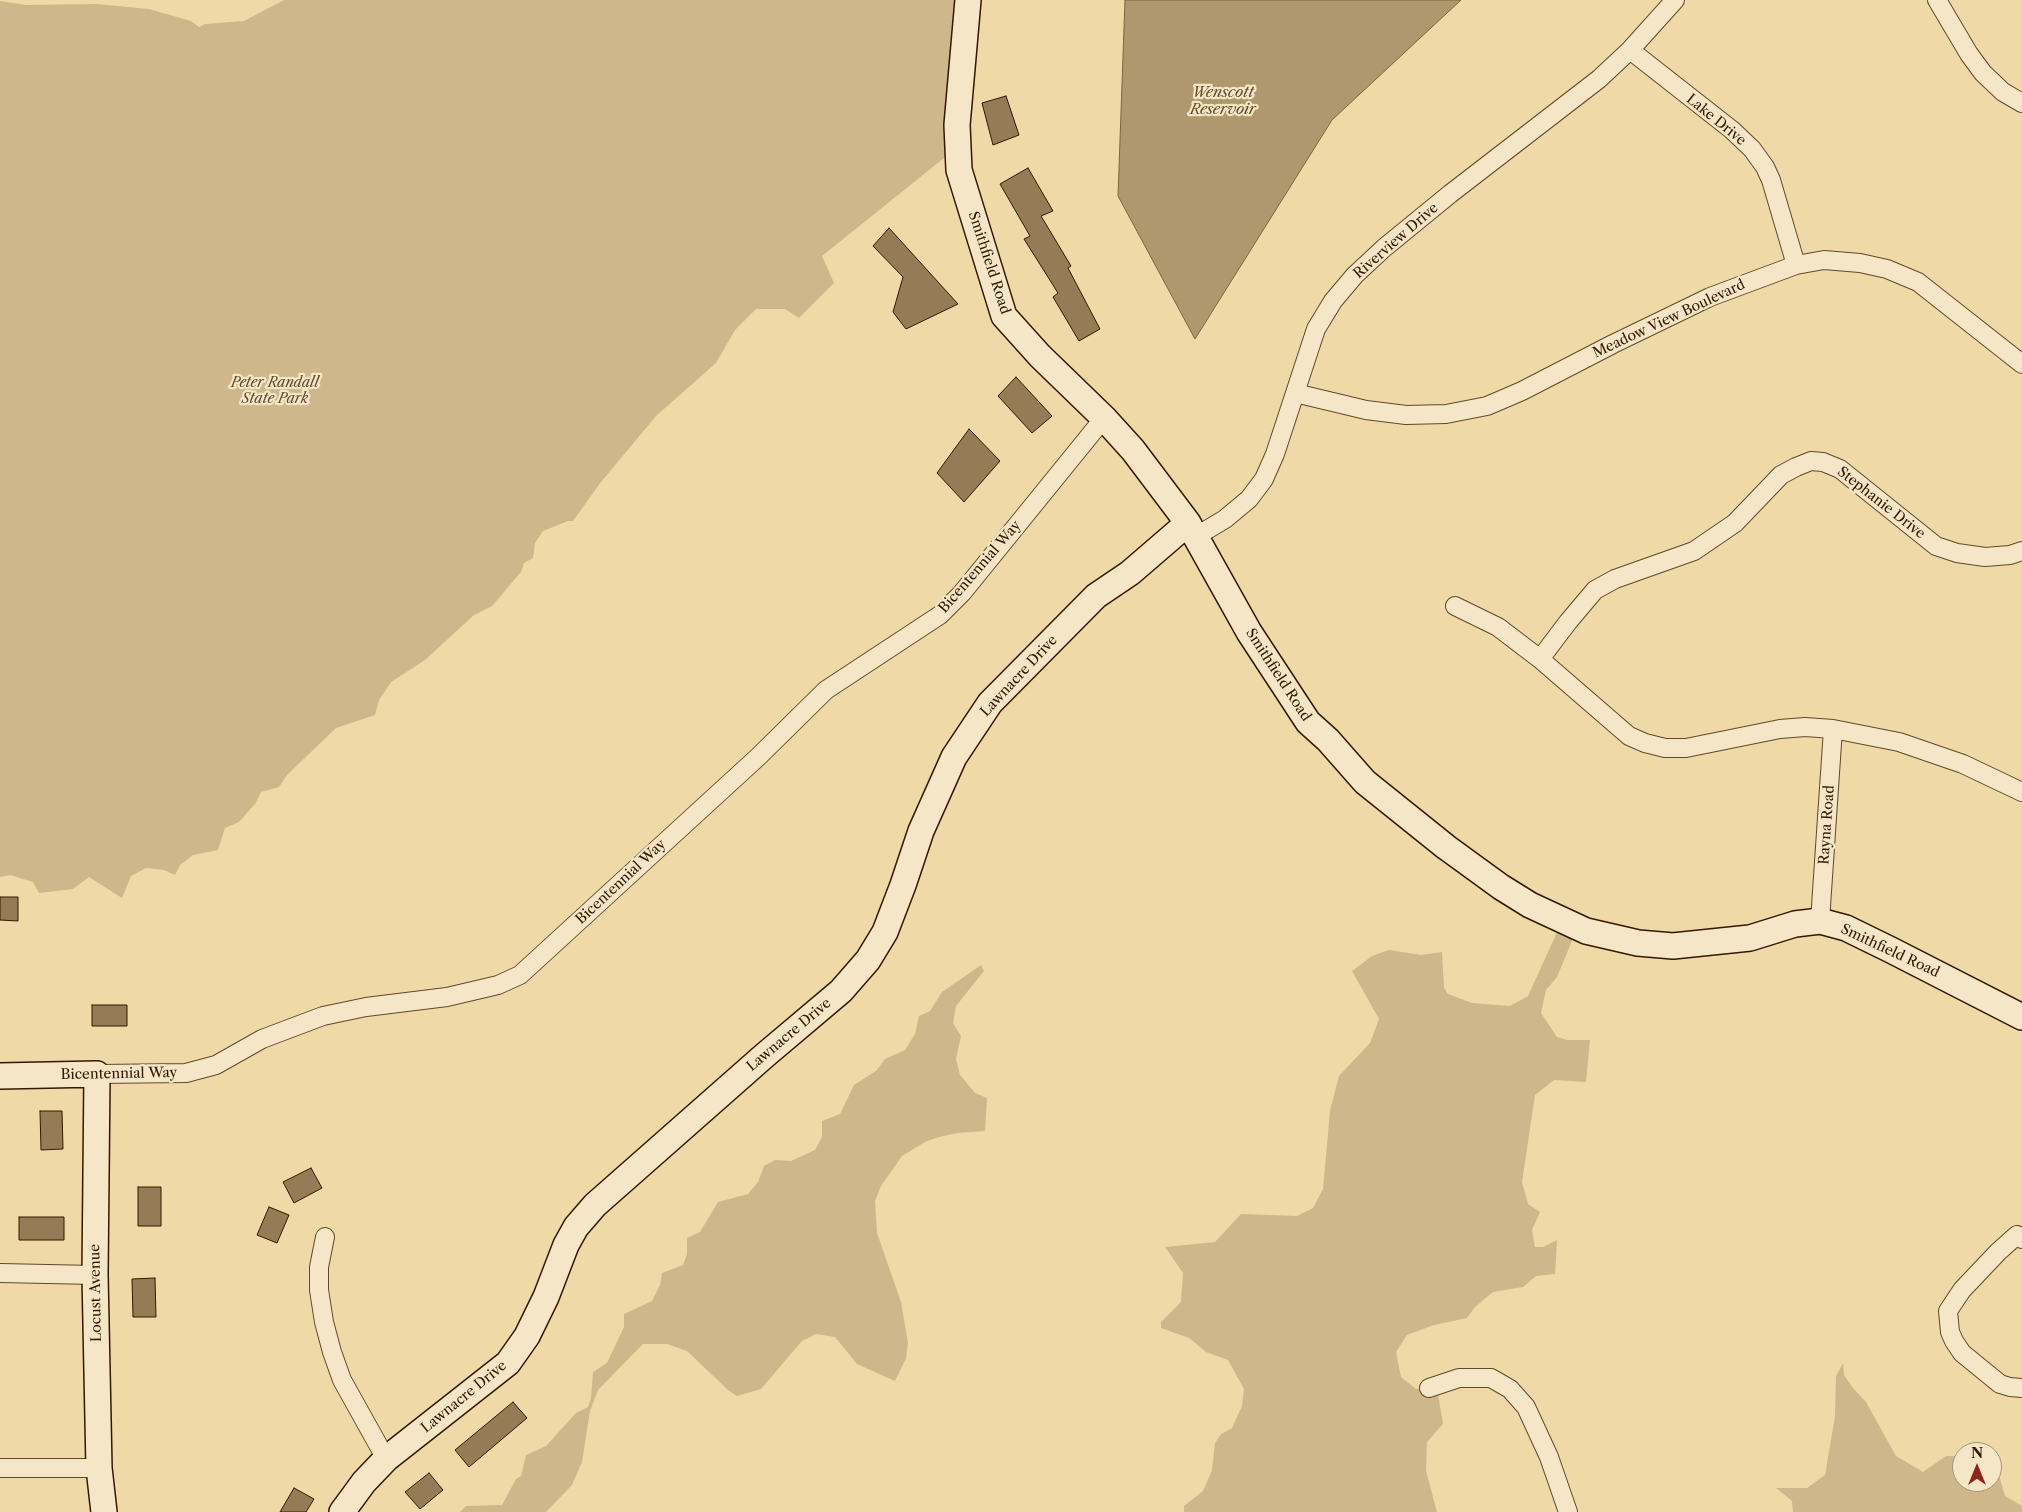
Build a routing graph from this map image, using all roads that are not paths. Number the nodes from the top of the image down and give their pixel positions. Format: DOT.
graph roads {
  1 [pos="968,0"];
  2 [pos="1675,0"];
  3 [pos="1937,0"];
  4 [pos="1630,50"];
  5 [pos="2022,102"];
  6 [pos="1796,265"];
  7 [pos="2022,364"];
  8 [pos="1295,393"];
  9 [pos="1104,418"];
  10 [pos="1192,530"];
  11 [pos="2022,550"];
  12 [pos="1455,606"];
  13 [pos="1540,659"];
  14 [pos="1833,730"];
  15 [pos="2022,792"];
  16 [pos="1820,921"];
  17 [pos="2022,1017"];
  18 [pos="97,1074"];
  19 [pos="0,1076"];
  20 [pos="2020,1234"];
  21 [pos="326,1236"];
  22 [pos="0,1273"];
  23 [pos="95,1275"];
  24 [pos="1429,1388"];
  25 [pos="2022,1388"];
  26 [pos="386,1459"];
  27 [pos="0,1468"];
  28 [pos="99,1468"];
  29 [pos="104,1512"];
  30 [pos="342,1512"];
  31 [pos="1568,1512"];
  1 -- 9 [label="street, Smithfield Road"];
  2 -- 4 [label="street, Riverview Drive"];
  3 -- 5 [label="street"];
  4 -- 6 [label="street, Lake Drive"];
  4 -- 8 [label="street, Riverview Drive"];
  6 -- 7 [label="street, Meadow View Boulevard"];
  6 -- 8 [label="street, Meadow View Boulevard"];
  8 -- 10 [label="street, Riverview Drive"];
  9 -- 10 [label="street, Smithfield Road"];
  9 -- 18 [label="street, Bicentennial Way"];
  10 -- 16 [label="street, Smithfield Road"];
  10 -- 26 [label="street, Lawnacre Drive"];
  11 -- 13 [label="street, Stephanie Drive"];
  12 -- 13 [label="street"];
  13 -- 14 [label="street"];
  14 -- 15 [label="street"];
  14 -- 16 [label="street, Rayna Road"];
  16 -- 17 [label="street, Smithfield Road"];
  18 -- 19 [label="street, Bicentennial Way"];
  18 -- 23 [label="street, Locust Avenue"];
  20 -- 25 [label="street"];
  21 -- 26 [label="street"];
  22 -- 23 [label="street"];
  23 -- 28 [label="street, Locust Avenue"];
  24 -- 31 [label="street"];
  26 -- 30 [label="street, Lawnacre Drive"];
  27 -- 28 [label="street"];
  28 -- 29 [label="street, Locust Avenue"];
}
